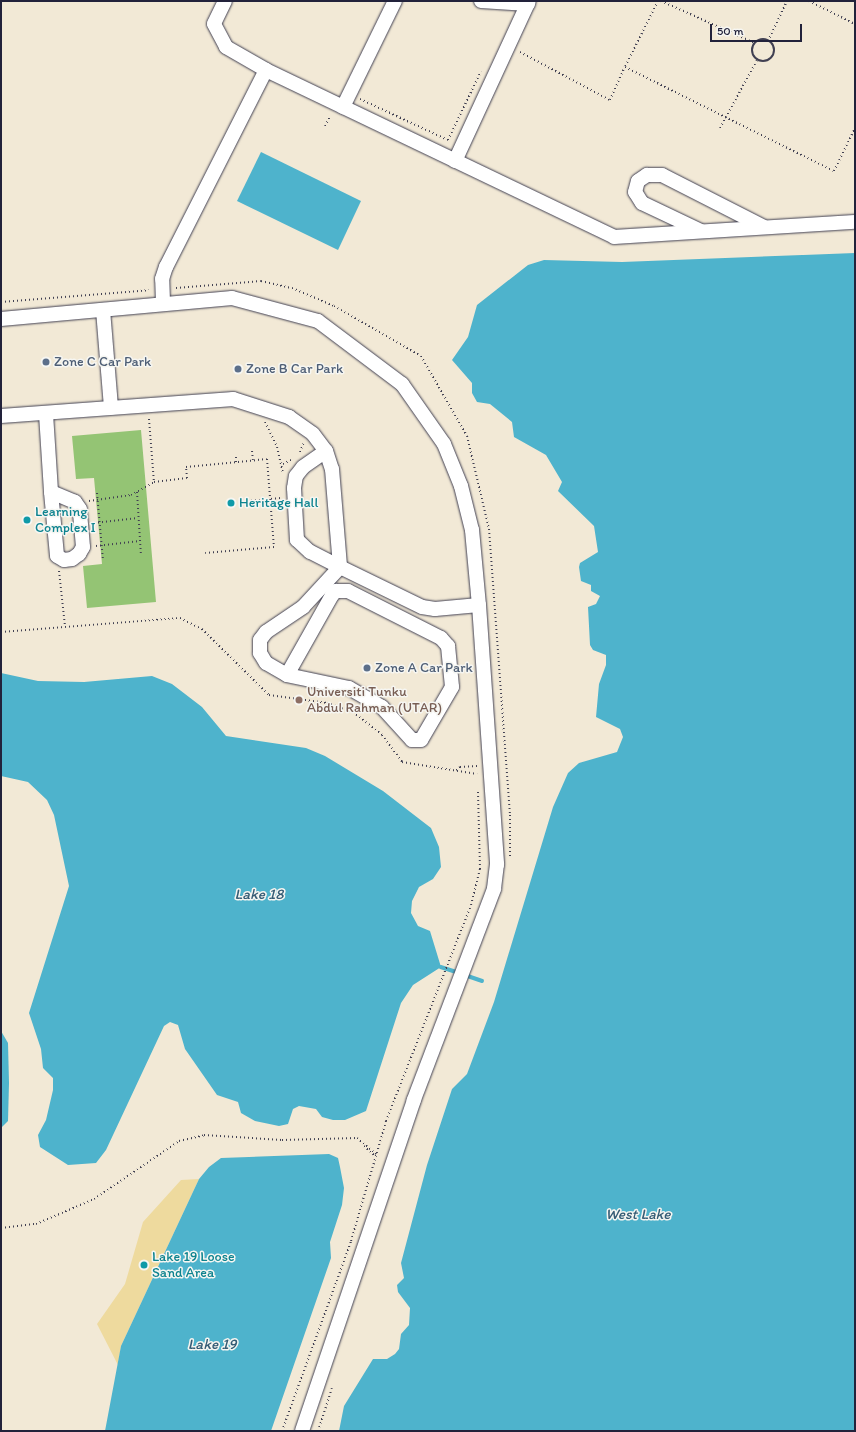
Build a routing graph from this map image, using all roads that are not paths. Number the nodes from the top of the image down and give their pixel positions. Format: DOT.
graph roads {
  1 [pos="225,1"];
  2 [pos="395,1"];
  3 [pos="481,1"];
  4 [pos="528,2"];
  5 [pos="266,70"];
  6 [pos="343,107"];
  7 [pos="455,161"];
  8 [pos="855,222"];
  9 [pos="765,228"];
  10 [pos="703,232"];
  11 [pos="163,296"];
  12 [pos="103,310"];
  13 [pos="1,319"];
  14 [pos="111,408"];
  15 [pos="46,414"];
  16 [pos="1,416"];
  17 [pos="326,451"];
  18 [pos="51,492"];
  19 [pos="340,567"];
  20 [pos="479,605"];
  21 [pos="287,675"];
  22 [pos="302,1431"];
  1 -- 5 [label="street"];
  2 -- 6 [label="street"];
  3 -- 4 [label="street"];
  4 -- 7 [label="street"];
  5 -- 6 [label="street"];
  5 -- 11 [label="street"];
  6 -- 7 [label="street"];
  7 -- 10 [label="street"];
  8 -- 9 [label="street"];
  9 -- 10 [label="street"];
  9 -- 10 [label="street"];
  11 -- 12 [label="street"];
  11 -- 20 [label="street"];
  12 -- 13 [label="street"];
  12 -- 14 [label="street"];
  14 -- 15 [label="street"];
  14 -- 17 [label="street"];
  15 -- 16 [label="street"];
  15 -- 18 [label="street"];
  17 -- 19 [label="street"];
  17 -- 19 [label="street"];
  18 -- 18 [label="street"];
  19 -- 20 [label="street"];
  19 -- 21 [label="street"];
  20 -- 22 [label="street"];
  21 -- 21 [label="street"];
}
